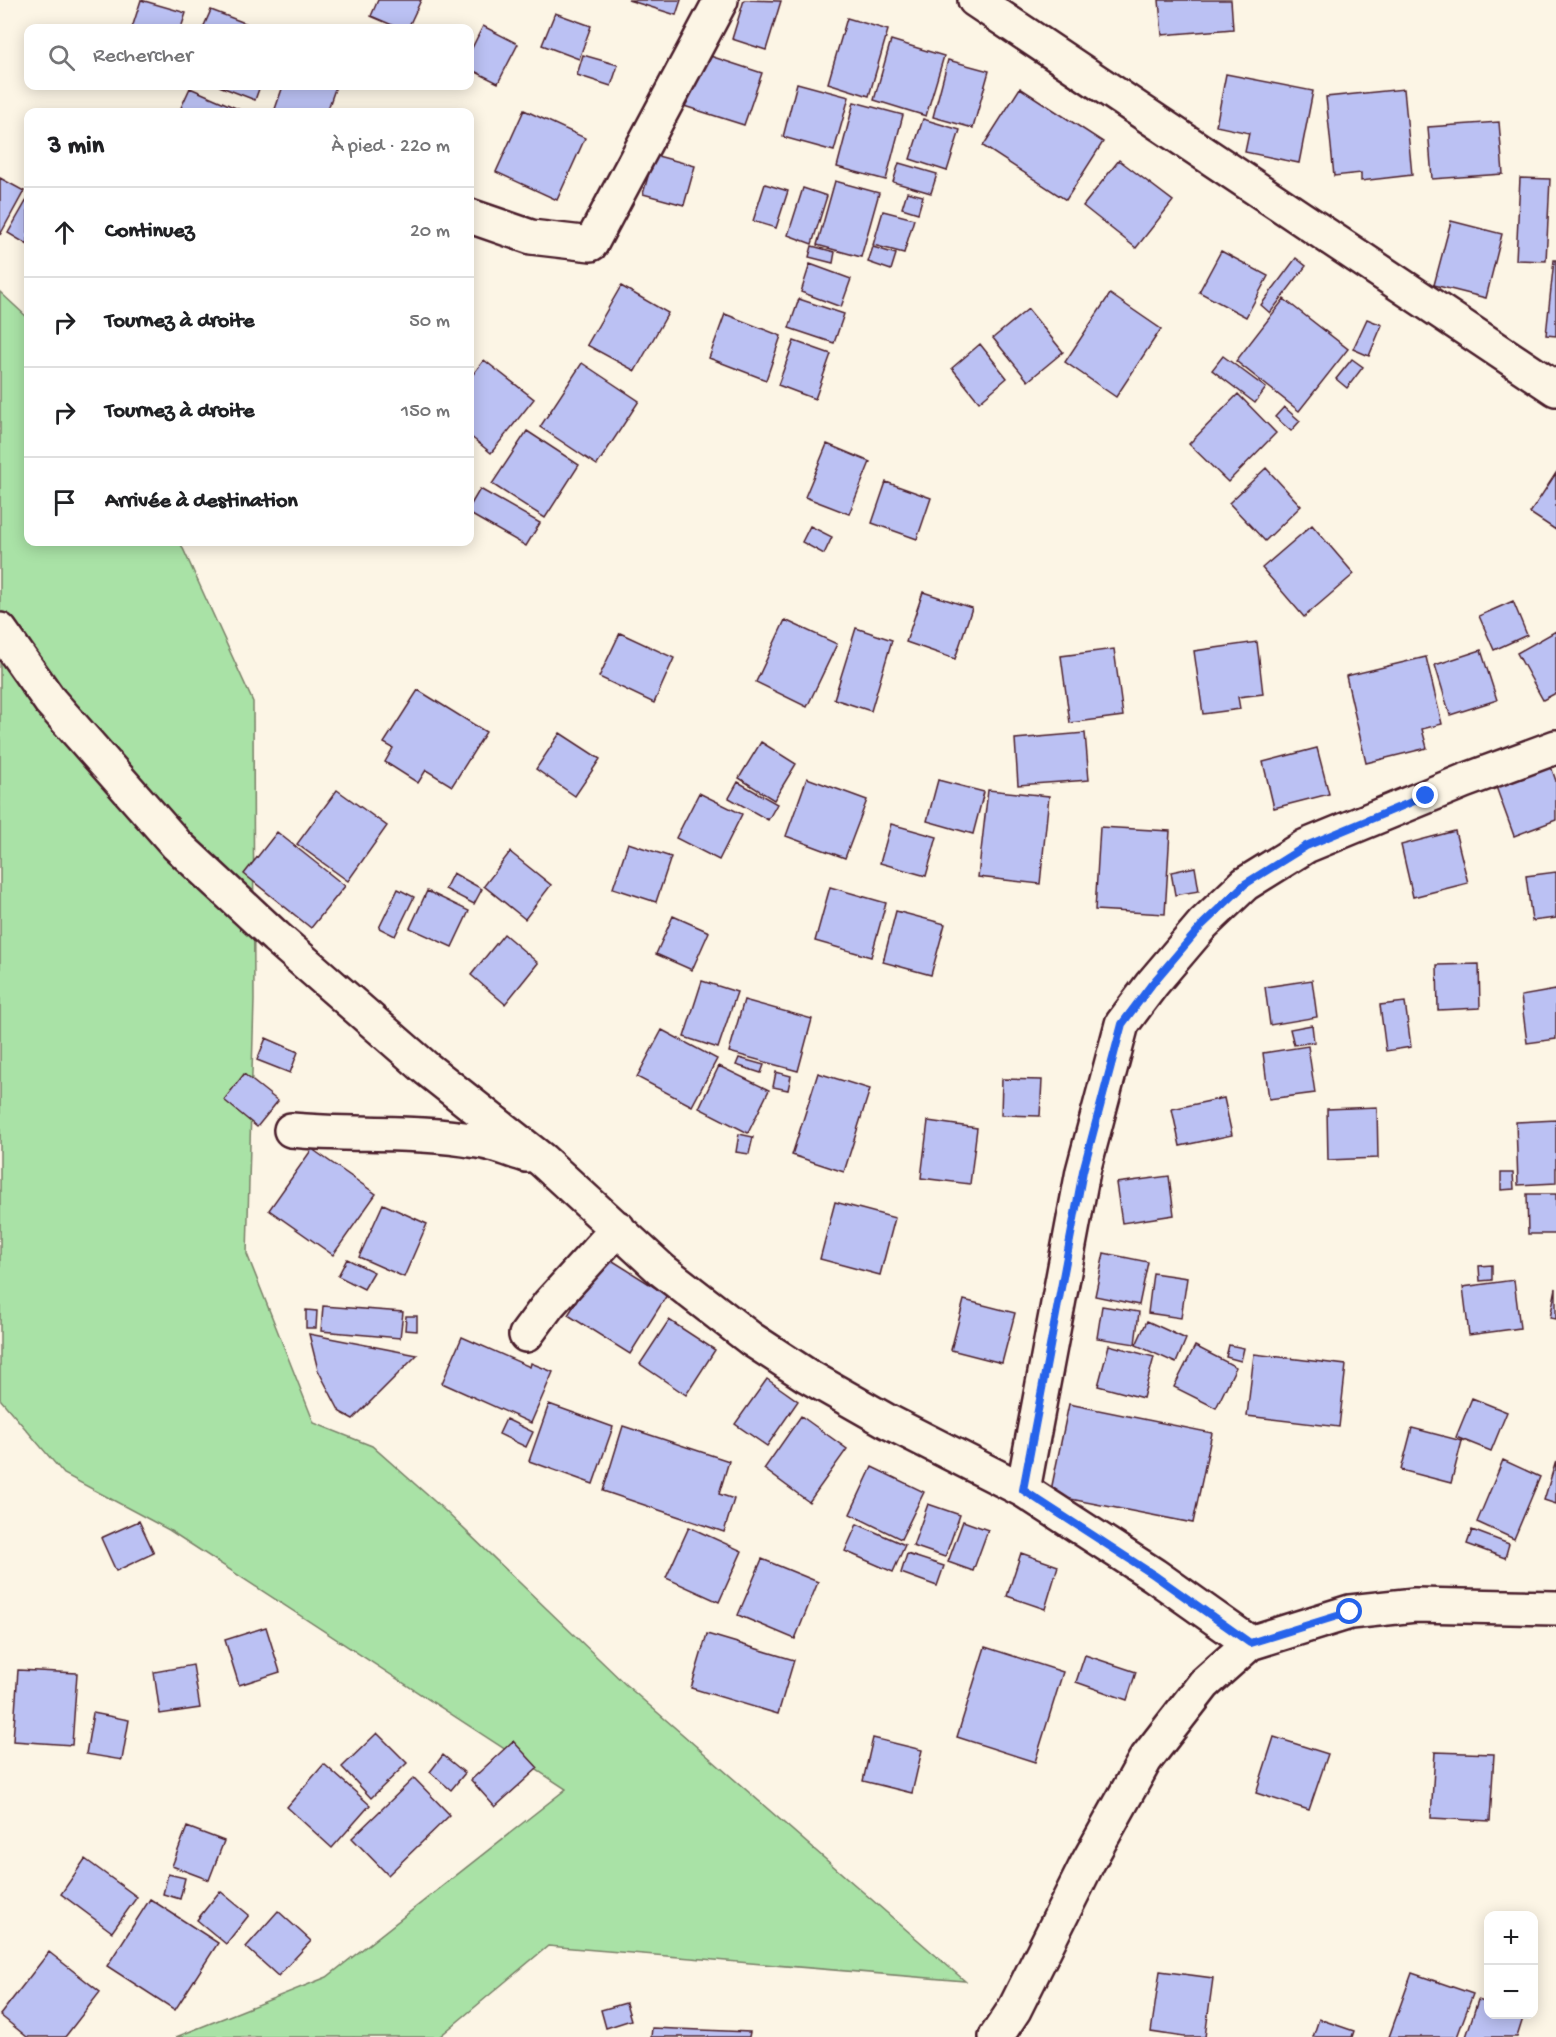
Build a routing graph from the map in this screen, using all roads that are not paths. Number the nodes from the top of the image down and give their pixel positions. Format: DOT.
graph roads {
  1 [pos="721,0"];
  2 [pos="975,0"];
  3 [pos="474,217"];
  4 [pos="1556,389"];
  5 [pos="0,630"];
  6 [pos="1556,747"];
  7 [pos="291,1130"];
  8 [pos="542,1160"];
  9 [pos="618,1228"];
  10 [pos="526,1335"];
  11 [pos="1023,1490"];
  12 [pos="1556,1608"];
  13 [pos="1250,1643"];
  14 [pos="996,2037"];
  1 -- 3 [label="street"];
  2 -- 4 [label="street"];
  5 -- 8 [label="street"];
  6 -- 11 [label="street"];
  7 -- 8 [label="street"];
  8 -- 9 [label="street"];
  9 -- 10 [label="street"];
  9 -- 11 [label="street"];
  11 -- 13 [label="street"];
  12 -- 13 [label="street"];
  13 -- 14 [label="street"];
}
